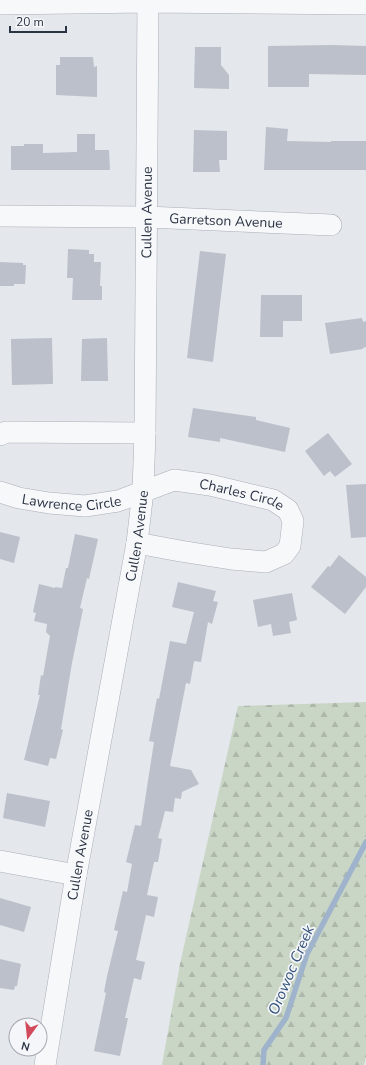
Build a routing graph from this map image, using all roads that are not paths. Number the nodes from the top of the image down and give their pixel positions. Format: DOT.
graph roads {
  1 [pos="148,1"];
  2 [pos="0,4"];
  3 [pos="366,4"];
  4 [pos="0,216"];
  5 [pos="147,217"];
  6 [pos="332,225"];
  7 [pos="145,433"];
  8 [pos="0,435"];
  9 [pos="143,491"];
  10 [pos="0,492"];
  11 [pos="137,543"];
  12 [pos="0,862"];
  13 [pos="76,875"];
  14 [pos="45,1065"];
  1 -- 2 [label="street"];
  1 -- 3 [label="street"];
  1 -- 5 [label="street, Cullen Avenue"];
  4 -- 5 [label="street, Garretson Avenue"];
  5 -- 6 [label="street, Garretson Avenue"];
  5 -- 7 [label="street, Cullen Avenue"];
  7 -- 8 [label="street"];
  7 -- 9 [label="street, Cullen Avenue"];
  9 -- 10 [label="street, Lawrence Circle"];
  9 -- 11 [label="street, Cullen Avenue"];
  9 -- 11 [label="street, Charles Circle"];
  11 -- 13 [label="street, Cullen Avenue"];
  12 -- 13 [label="street"];
  13 -- 14 [label="street, Cullen Avenue"];
}
